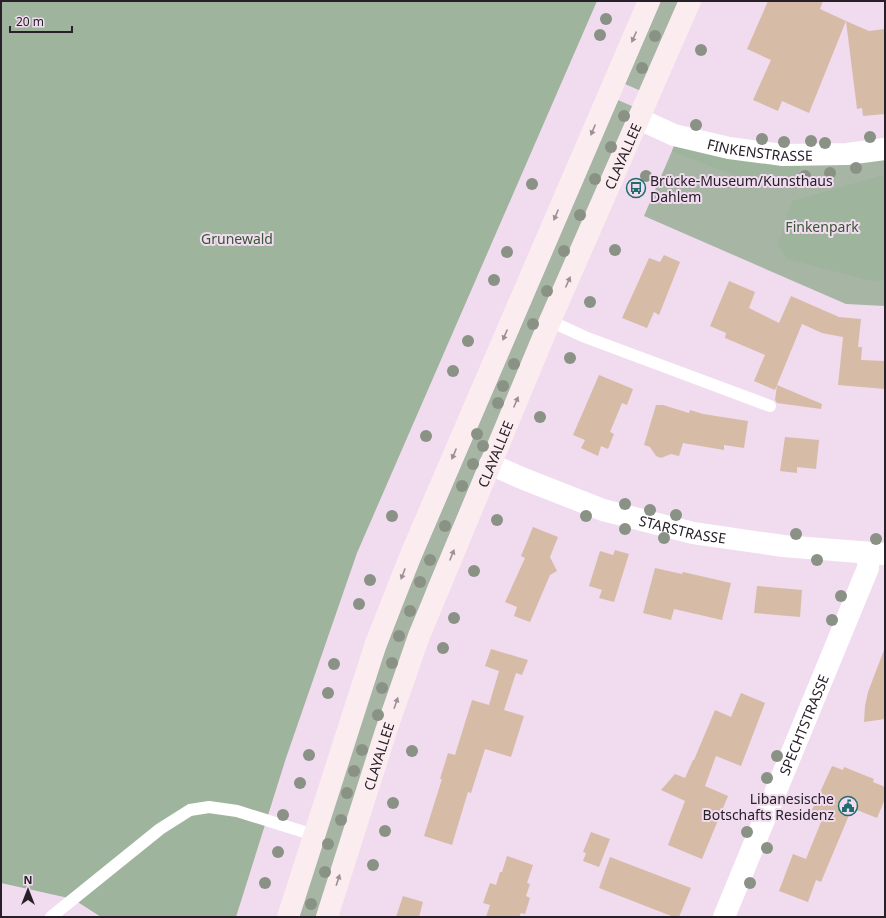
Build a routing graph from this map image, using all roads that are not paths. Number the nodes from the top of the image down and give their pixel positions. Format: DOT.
graph roads {
  1 [pos="649,1"];
  2 [pos="690,1"];
  3 [pos="639,119"];
  4 [pos="885,149"];
  5 [pos="550,321"];
  6 [pos="770,406"];
  7 [pos="490,464"];
  8 [pos="877,554"];
  9 [pos="314,834"];
  10 [pos="51,917"];
  11 [pos="288,917"];
  12 [pos="326,917"];
  13 [pos="724,917"];
  1 -- 9 [label="main road, one-way"];
  2 -- 3 [label="main road, CLAYALLEE"];
  3 -- 4 [label="street, FINKENSTRASSE"];
  5 -- 3 [label="main road, CLAYALLEE, one-way"];
  5 -- 6 [label="lane"];
  7 -- 5 [label="main road, CLAYALLEE, one-way"];
  7 -- 8 [label="street, STARSTRASSE"];
  12 -- 7 [label="main road, CLAYALLEE, one-way"];
  8 -- 13 [label="street, SPECHTSTRASSE"];
  9 -- 10 [label="lane"];
  9 -- 11 [label="main road"];
}
